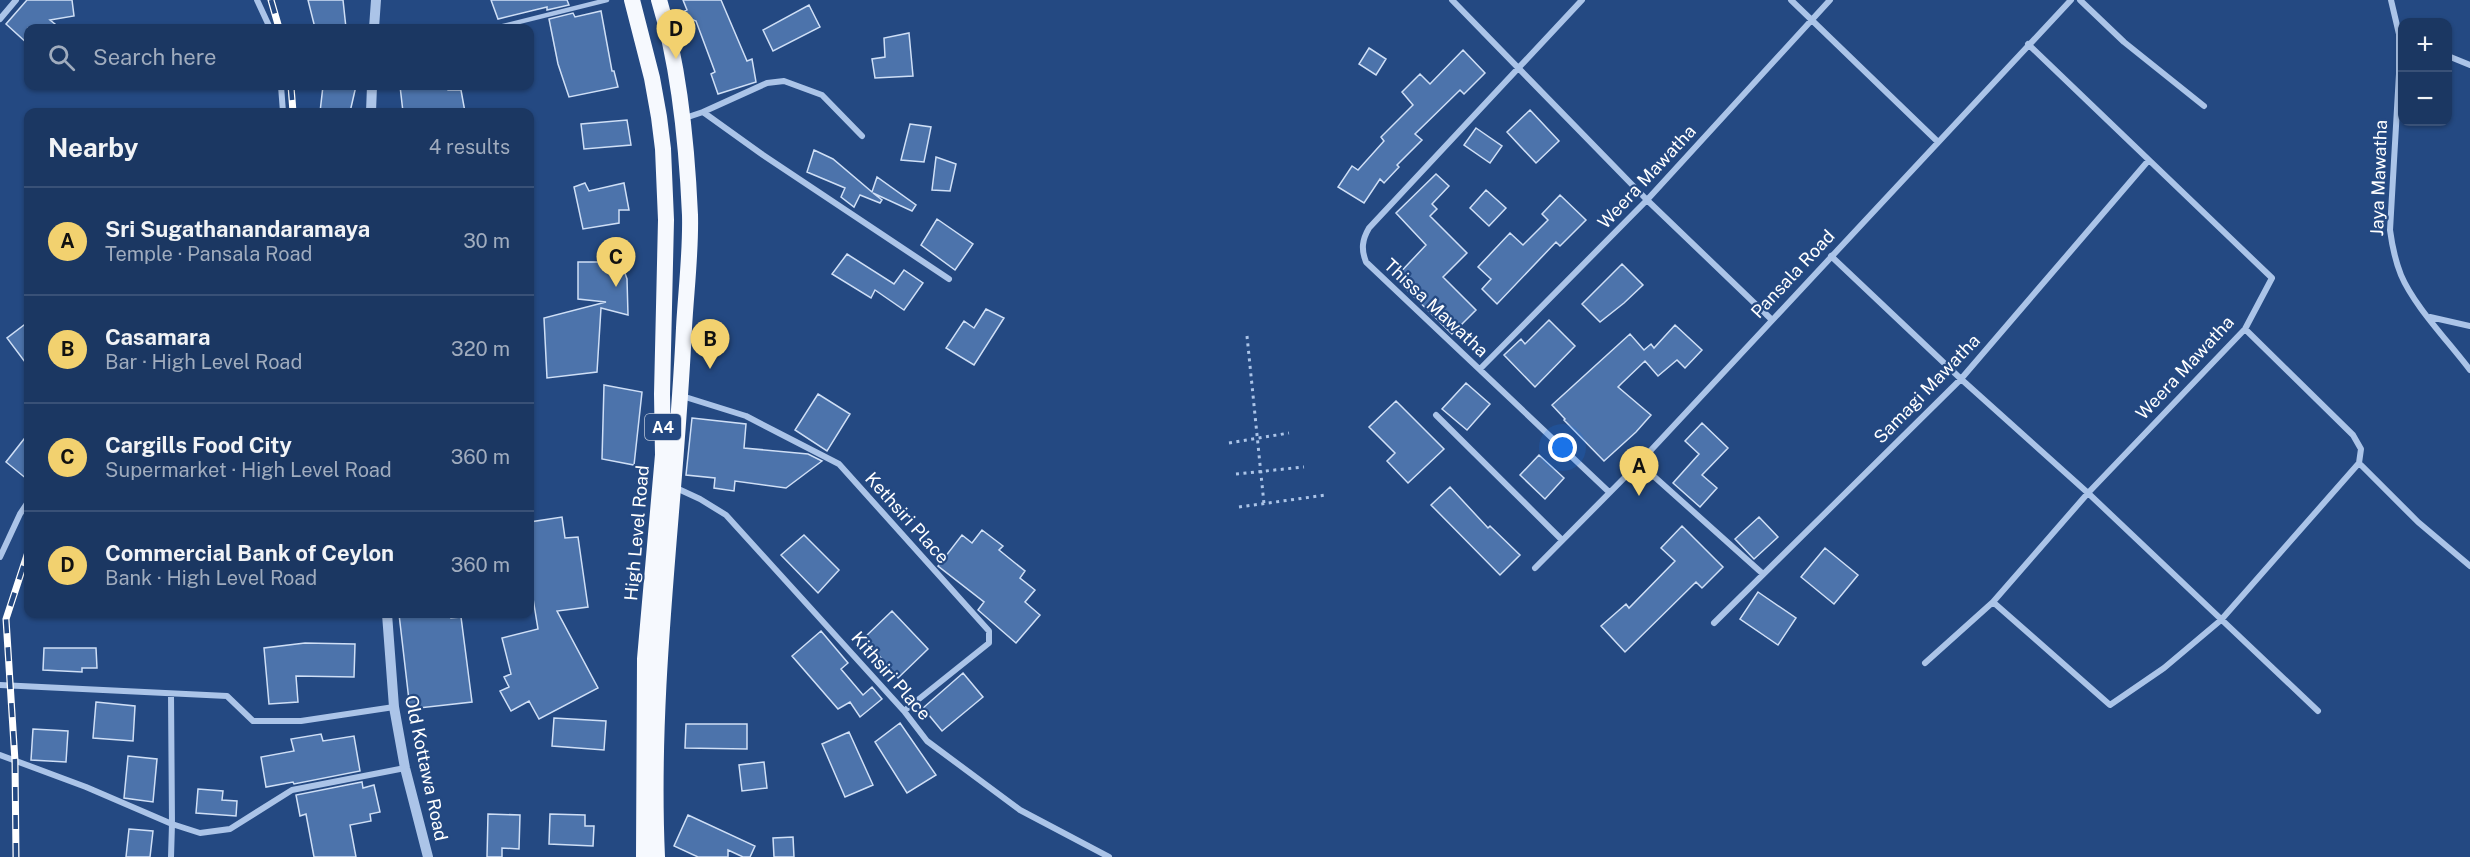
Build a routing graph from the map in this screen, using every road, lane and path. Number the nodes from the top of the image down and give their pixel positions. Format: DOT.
graph roads {
  1 [pos="16,0"];
  2 [pos="257,0"];
  3 [pos="376,0"];
  4 [pos="607,0"];
  5 [pos="632,0"];
  6 [pos="659,0"];
  7 [pos="1452,0"];
  8 [pos="1582,0"];
  9 [pos="1791,0"];
  10 [pos="1830,0"];
  11 [pos="2070,0"];
  12 [pos="2080,0"];
  13 [pos="2391,0"];
  14 [pos="0,19"];
  15 [pos="1812,19"];
  16 [pos="268,24"];
  17 [pos="374,24"];
  18 [pos="511,24"];
  19 [pos="2398,24"];
  20 [pos="2028,44"];
  21 [pos="2452,58"];
  22 [pos="2470,65"];
  23 [pos="1520,68"];
  24 [pos="2399,72"];
  25 [pos="281,90"];
  26 [pos="372,90"];
  27 [pos="2204,106"];
  28 [pos="283,108"];
  29 [pos="371,108"];
  30 [pos="704,112"];
  31 [pos="682,118"];
  32 [pos="862,136"];
  33 [pos="1937,141"];
  34 [pos="2148,161"];
  35 [pos="1647,200"];
  36 [pos="1831,256"];
  37 [pos="950,279"];
  38 [pos="2429,316"];
  39 [pos="1771,319"];
  40 [pos="2470,326"];
  41 [pos="2245,329"];
  42 [pos="1247,336"];
  43 [pos="1480,369"];
  44 [pos="2470,370"];
  45 [pos="1961,379"];
  46 [pos="681,396"];
  47 [pos="1436,415"];
  48 [pos="1289,433"];
  49 [pos="1257,438"];
  50 [pos="1229,443"];
  51 [pos="1639,463"];
  52 [pos="2360,463"];
  53 [pos="1304,467"];
  54 [pos="1261,472"];
  55 [pos="1236,474"];
  56 [pos="674,487"];
  57 [pos="1609,492"];
  58 [pos="2088,493"];
  59 [pos="1326,495"];
  60 [pos="1264,504"];
  61 [pos="1239,507"];
  62 [pos="24,508"];
  63 [pos="1562,540"];
  64 [pos="0,557"];
  65 [pos="2470,566"];
  66 [pos="1535,568"];
  67 [pos="1763,574"];
  68 [pos="1993,602"];
  69 [pos="387,618"];
  70 [pos="2221,620"];
  71 [pos="1714,623"];
  72 [pos="1925,663"];
  73 [pos="0,685"];
  74 [pos="171,694"];
  75 [pos="394,707"];
  76 [pos="904,711"];
  77 [pos="2318,711"];
  78 [pos="0,755"];
  79 [pos="405,768"];
  80 [pos="172,824"];
  81 [pos="171,857"];
  82 [pos="428,857"];
  83 [pos="644,857"];
  84 [pos="657,857"];
  85 [pos="1109,857"];
  1 -- 14 [label="street"];
  2 -- 16 [label="street"];
  3 -- 17 [label="street"];
  4 -- 18 [label="lane"];
  5 -- 83 [label="highway, High Level Road / A4"];
  6 -- 31 [label="highway, High Level Road / A4"];
  7 -- 23 [label="street"];
  8 -- 23 [label="street, Thissa Mawatha"];
  9 -- 15 [label="street"];
  10 -- 15 [label="street, Weera Mawatha"];
  11 -- 20 [label="street, Pansala Road"];
  12 -- 27 [label="street"];
  13 -- 19 [label="street, Jaya Mawatha"];
  15 -- 33 [label="street"];
  15 -- 35 [label="street, Weera Mawatha"];
  20 -- 33 [label="street, Pansala Road"];
  20 -- 34 [label="street, Weera Mawatha"];
  21 -- 22 [label="street"];
  23 -- 35 [label="street"];
  23 -- 43 [label="street, Thissa Mawatha"];
  24 -- 38 [label="street, Jaya Mawatha"];
  25 -- 28 [label="street"];
  26 -- 29 [label="street"];
  30 -- 31 [label="street"];
  30 -- 32 [label="street"];
  30 -- 37 [label="street"];
  31 -- 46 [label="highway, High Level Road / A4"];
  33 -- 36 [label="street, Pansala Road"];
  34 -- 41 [label="street, Weera Mawatha"];
  34 -- 45 [label="street, Samagi Mawatha"];
  35 -- 39 [label="street"];
  35 -- 43 [label="street, Weera Mawatha"];
  36 -- 39 [label="street, Pansala Road"];
  36 -- 45 [label="street"];
  38 -- 40 [label="street"];
  38 -- 44 [label="street, Jaya Mawatha"];
  39 -- 51 [label="street, Pansala Road"];
  41 -- 52 [label="street"];
  41 -- 58 [label="street, Weera Mawatha"];
  42 -- 49 [label="path"];
  43 -- 57 [label="street, Thissa Mawatha"];
  45 -- 58 [label="street"];
  45 -- 67 [label="street, Samagi Mawatha"];
  46 -- 56 [label="highway, High Level Road / A4"];
  46 -- 76 [label="street, Kethsiri Place"];
  47 -- 63 [label="street"];
  48 -- 49 [label="path"];
  49 -- 50 [label="path"];
  49 -- 54 [label="path"];
  51 -- 57 [label="street, Pansala Road"];
  51 -- 67 [label="street"];
  52 -- 65 [label="street"];
  52 -- 70 [label="street"];
  53 -- 54 [label="path"];
  54 -- 55 [label="path"];
  54 -- 60 [label="path"];
  56 -- 76 [label="street, Kithsiri Place"];
  56 -- 84 [label="highway, High Level Road / A4"];
  57 -- 63 [label="street, Pansala Road"];
  58 -- 68 [label="street, Weera Mawatha"];
  58 -- 70 [label="street"];
  59 -- 60 [label="path"];
  60 -- 61 [label="path"];
  62 -- 64 [label="street"];
  63 -- 66 [label="street, Pansala Road"];
  67 -- 71 [label="street, Samagi Mawatha"];
  68 -- 70 [label="street"];
  68 -- 72 [label="street, Weera Mawatha"];
  69 -- 75 [label="street, Old Kottawa Road"];
  70 -- 77 [label="street"];
  73 -- 74 [label="street"];
  74 -- 75 [label="street"];
  74 -- 80 [label="street"];
  75 -- 79 [label="street, Old Kottawa Road"];
  76 -- 85 [label="street, Kithsiri Place"];
  78 -- 80 [label="street"];
  79 -- 80 [label="street"];
  79 -- 82 [label="street, Old Kottawa Road"];
  80 -- 81 [label="street"];
}
